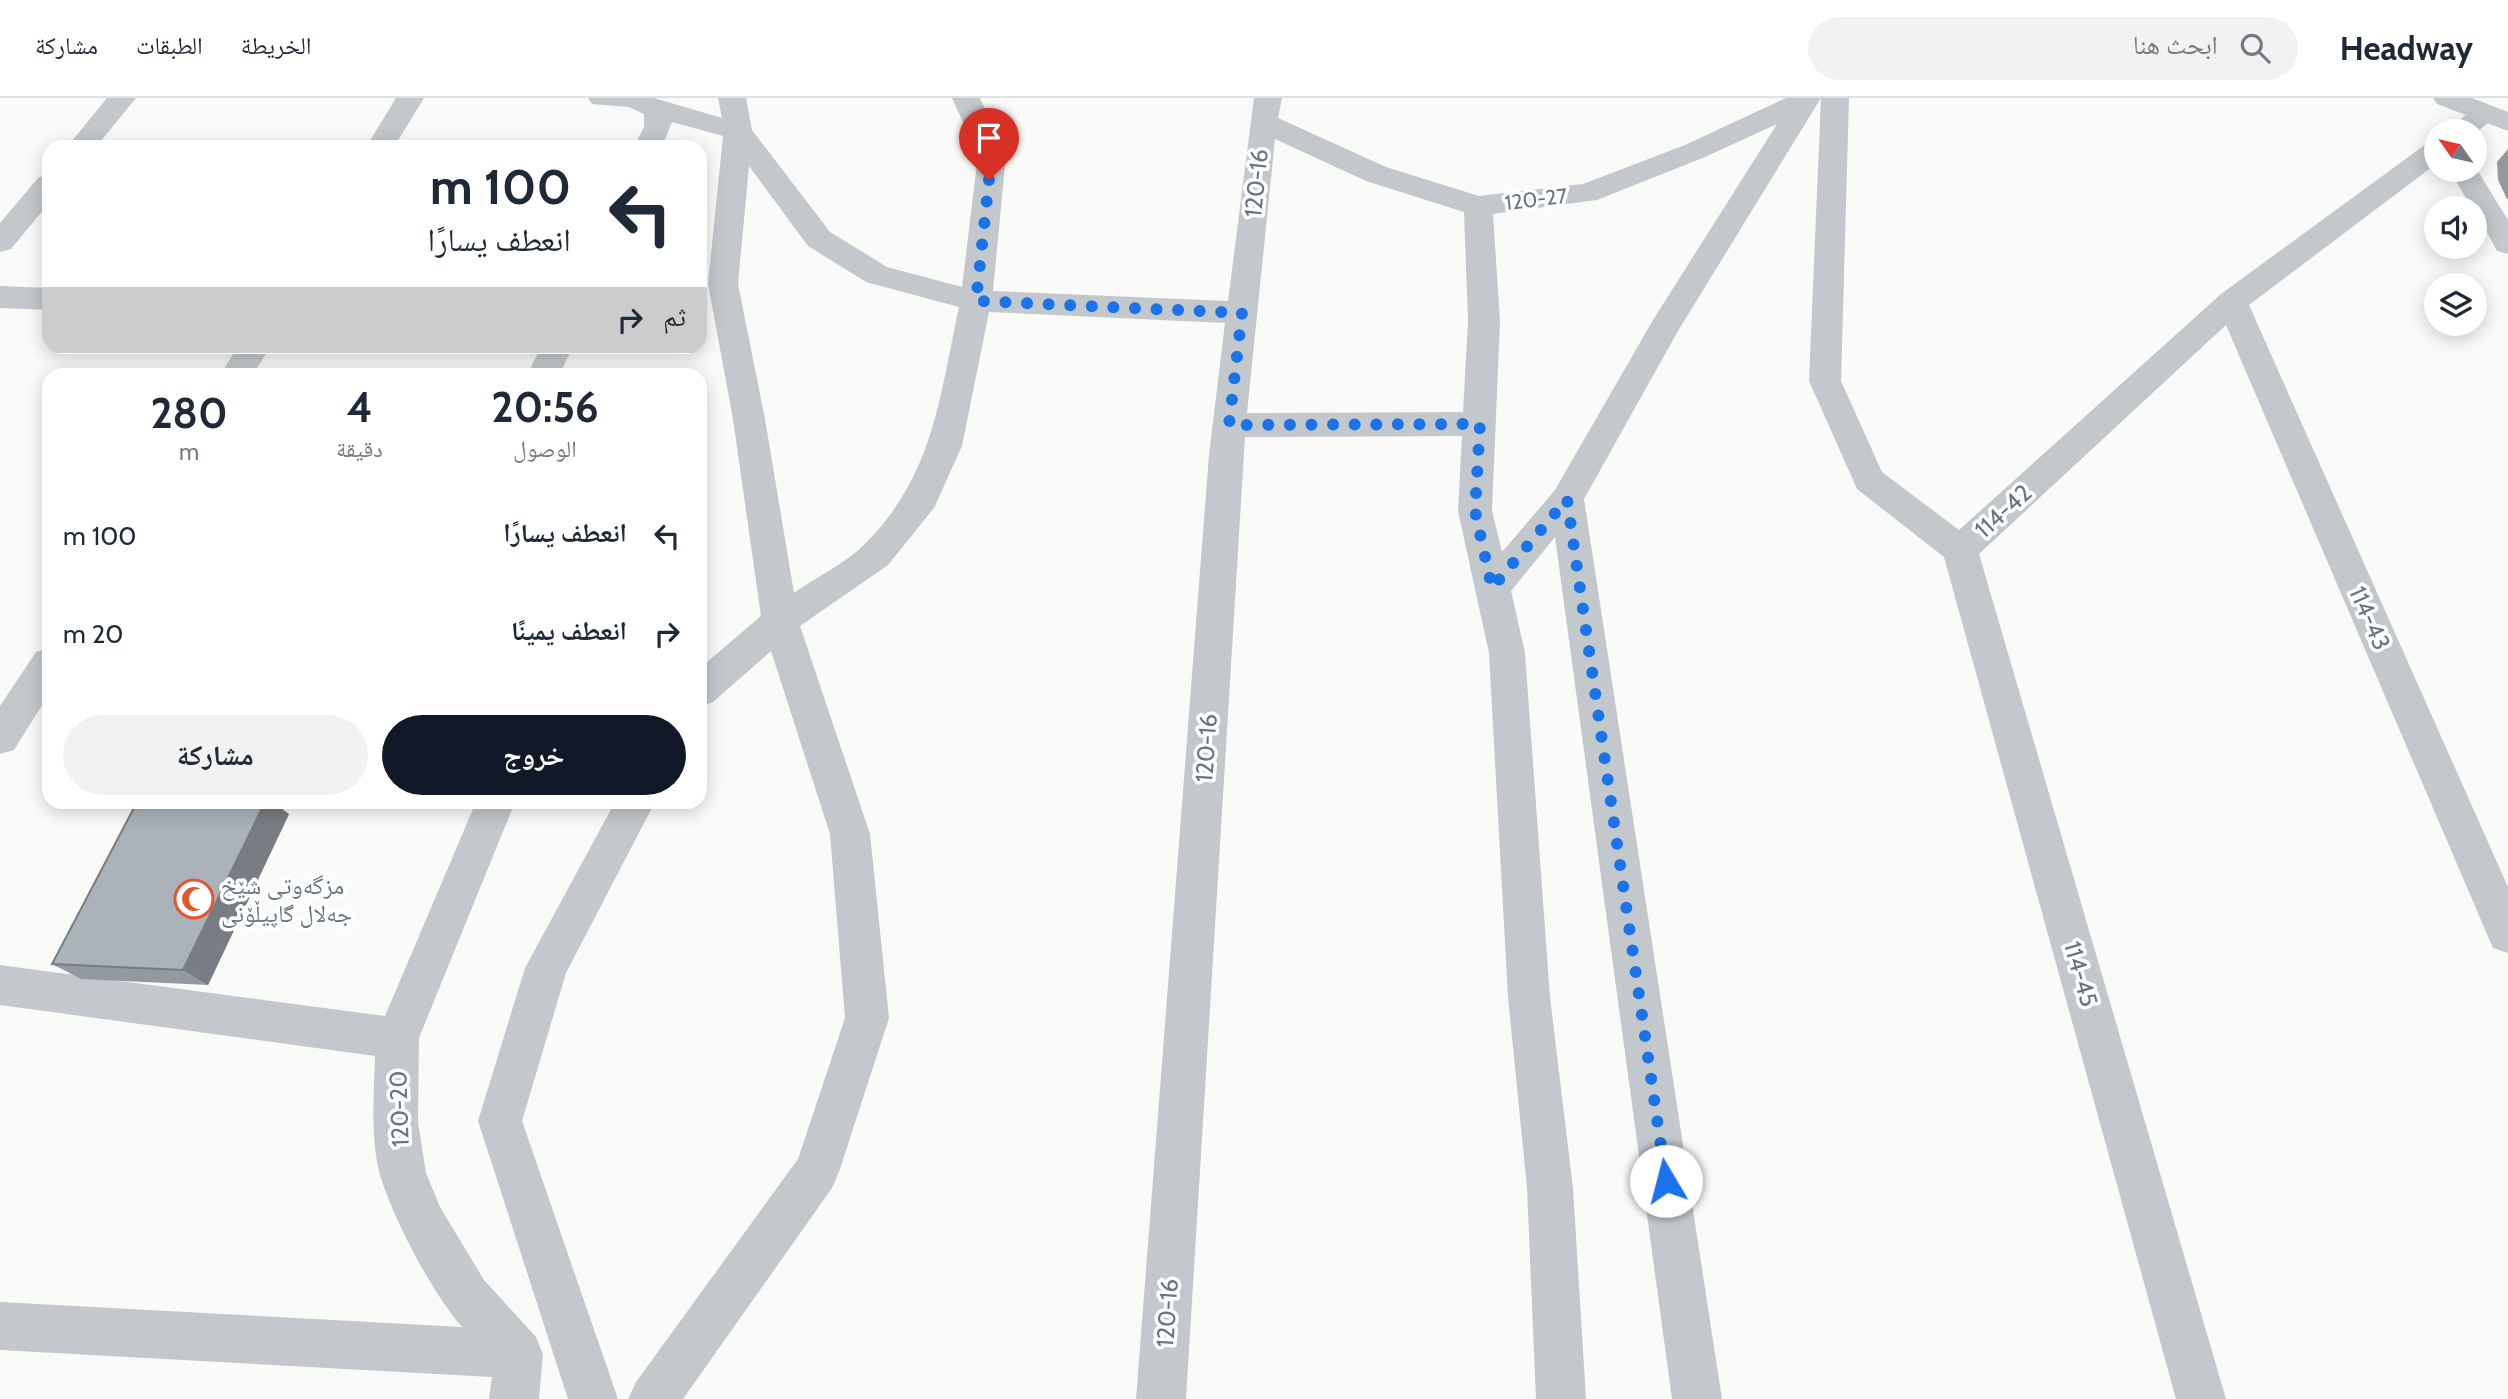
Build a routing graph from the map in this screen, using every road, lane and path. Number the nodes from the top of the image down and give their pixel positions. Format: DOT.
graph roads {
  1 [pos="122,98"];
  2 [pos="410,98"];
  3 [pos="602,98"];
  4 [pos="966,98"];
  5 [pos="1807,98"];
  6 [pos="1835,98"];
  7 [pos="2447,98"];
  8 [pos="658,110"];
  9 [pos="1266,110"];
  10 [pos="735,115"];
  11 [pos="2496,117"];
  12 [pos="86,140"];
  13 [pos="384,140"];
  14 [pos="652,140"];
  15 [pos="2424,159"];
  16 [pos="2470,182"];
  17 [pos="42,192"];
  18 [pos="1478,206"];
  19 [pos="0,242"];
  20 [pos="2508,244"];
  21 [pos="0,297"];
  22 [pos="42,299"];
  23 [pos="976,301"];
  24 [pos="2232,302"];
  25 [pos="1242,313"];
  26 [pos="1480,424"];
  27 [pos="1229,425"];
  28 [pos="1567,499"];
  29 [pos="1960,550"];
  30 [pos="1492,588"];
  31 [pos="780,621"];
  32 [pos="42,674"];
  33 [pos="707,685"];
  34 [pos="0,738"];
  35 [pos="492,809"];
  36 [pos="631,809"];
  37 [pos="2508,934"];
  38 [pos="0,985"];
  39 [pos="397,1038"];
  40 [pos="0,1326"];
  41 [pos="516,1377"];
  42 [pos="593,1399"];
  43 [pos="653,1399"];
  44 [pos="1161,1399"];
  45 [pos="1561,1399"];
  46 [pos="1697,1399"];
  47 [pos="2201,1399"];
  1 -- 12 [label="street"];
  2 -- 13 [label="street"];
  3 -- 8 [label="street"];
  4 -- 23 [label="street"];
  5 -- 18 [label="street, 120-27"];
  5 -- 28 [label="street"];
  6 -- 29 [label="street, 114-42"];
  7 -- 11 [label="street"];
  8 -- 10 [label="street"];
  8 -- 14 [label="street"];
  9 -- 18 [label="street, 120-27"];
  9 -- 25 [label="street, 120-16"];
  10 -- 23 [label="street"];
  10 -- 31 [label="street"];
  15 -- 24 [label="street, 114-42"];
  16 -- 20 [label="street"];
  17 -- 19 [label="street"];
  18 -- 26 [label="street"];
  21 -- 22 [label="street"];
  23 -- 25 [label="street"];
  23 -- 31 [label="street"];
  24 -- 29 [label="street, 114-42"];
  24 -- 37 [label="street, 114-43"];
  25 -- 27 [label="street, 120-16"];
  26 -- 27 [label="street"];
  26 -- 30 [label="street"];
  27 -- 44 [label="street, 120-16"];
  28 -- 30 [label="street"];
  28 -- 46 [label="street"];
  29 -- 47 [label="street, 114-45"];
  30 -- 45 [label="street"];
  31 -- 33 [label="street"];
  31 -- 43 [label="street"];
  32 -- 34 [label="street"];
  35 -- 39 [label="street, 120-20"];
  36 -- 42 [label="street"];
  38 -- 39 [label="street"];
  39 -- 41 [label="street, 120-20"];
  40 -- 41 [label="street"];
}
